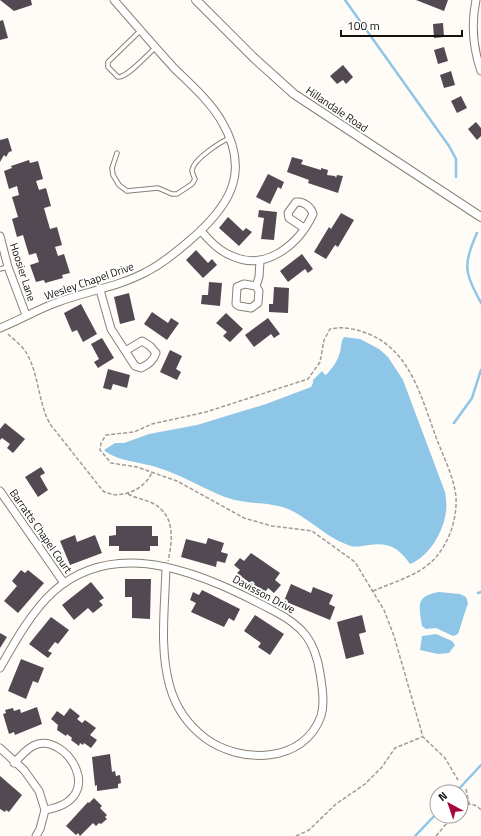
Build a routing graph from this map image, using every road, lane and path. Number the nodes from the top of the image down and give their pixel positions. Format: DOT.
graph roads {
  1 [pos="114,0"];
  2 [pos="196,0"];
  3 [pos="476,0"];
  4 [pos="140,30"];
  5 [pos="156,47"];
  6 [pos="481,71"];
  7 [pos="230,138"];
  8 [pos="117,153"];
  9 [pos="481,217"];
  10 [pos="304,228"];
  11 [pos="201,231"];
  12 [pos="0,236"];
  13 [pos="260,261"];
  14 [pos="8,267"];
  15 [pos="0,269"];
  16 [pos="256,286"];
  17 [pos="100,290"];
  18 [pos="26,315"];
  19 [pos="0,328"];
  20 [pos="8,334"];
  21 [pos="126,350"];
  22 [pos="152,472"];
  23 [pos="0,491"];
  24 [pos="128,494"];
  25 [pos="166,567"];
  26 [pos="64,583"];
  27 [pos="373,591"];
  28 [pos="0,668"];
  29 [pos="423,737"];
  30 [pos="0,748"];
  31 [pos="14,763"];
  32 [pos="458,780"];
  33 [pos="469,804"];
  34 [pos="45,810"];
  35 [pos="481,810"];
  36 [pos="446,824"];
  37 [pos="36,836"];
  38 [pos="296,836"];
  39 [pos="436,836"];
  1 -- 4 [label="street, Wesley Chapel Drive"];
  2 -- 9 [label="street, Hillandale Road"];
  3 -- 6 [label="street"];
  4 -- 5 [label="street, Wesley Chapel Drive"];
  4 -- 5 [label="lane"];
  5 -- 7 [label="street, Wesley Chapel Drive"];
  7 -- 8 [label="lane"];
  7 -- 11 [label="street, Wesley Chapel Drive"];
  10 -- 13 [label="street"];
  11 -- 13 [label="street"];
  11 -- 17 [label="street, Wesley Chapel Drive"];
  12 -- 14 [label="street, Hoosier Lane"];
  13 -- 16 [label="street"];
  14 -- 15 [label="lane"];
  14 -- 18 [label="street, Hoosier Lane"];
  17 -- 18 [label="street, Wesley Chapel Drive"];
  17 -- 21 [label="street"];
  18 -- 19 [label="street, Wesley Chapel Drive"];
  20 -- 24 [label="path"];
  22 -- 24 [label="path"];
  22 -- 27 [label="path"];
  22 -- 27 [label="path"];
  23 -- 26 [label="street, Barratts Chapel Court"];
  24 -- 25 [label="path"];
  25 -- 25 [label="street, Davisson Drive"];
  25 -- 26 [label="street, Davisson Drive"];
  26 -- 28 [label="street, Davisson Drive"];
  27 -- 29 [label="path"];
  29 -- 32 [label="path"];
  29 -- 38 [label="path"];
  30 -- 31 [label="street"];
  31 -- 34 [label="street"];
  31 -- 34 [label="street"];
  33 -- 35 [label="path"];
  34 -- 37 [label="street"];
  36 -- 39 [label="path"];
}
